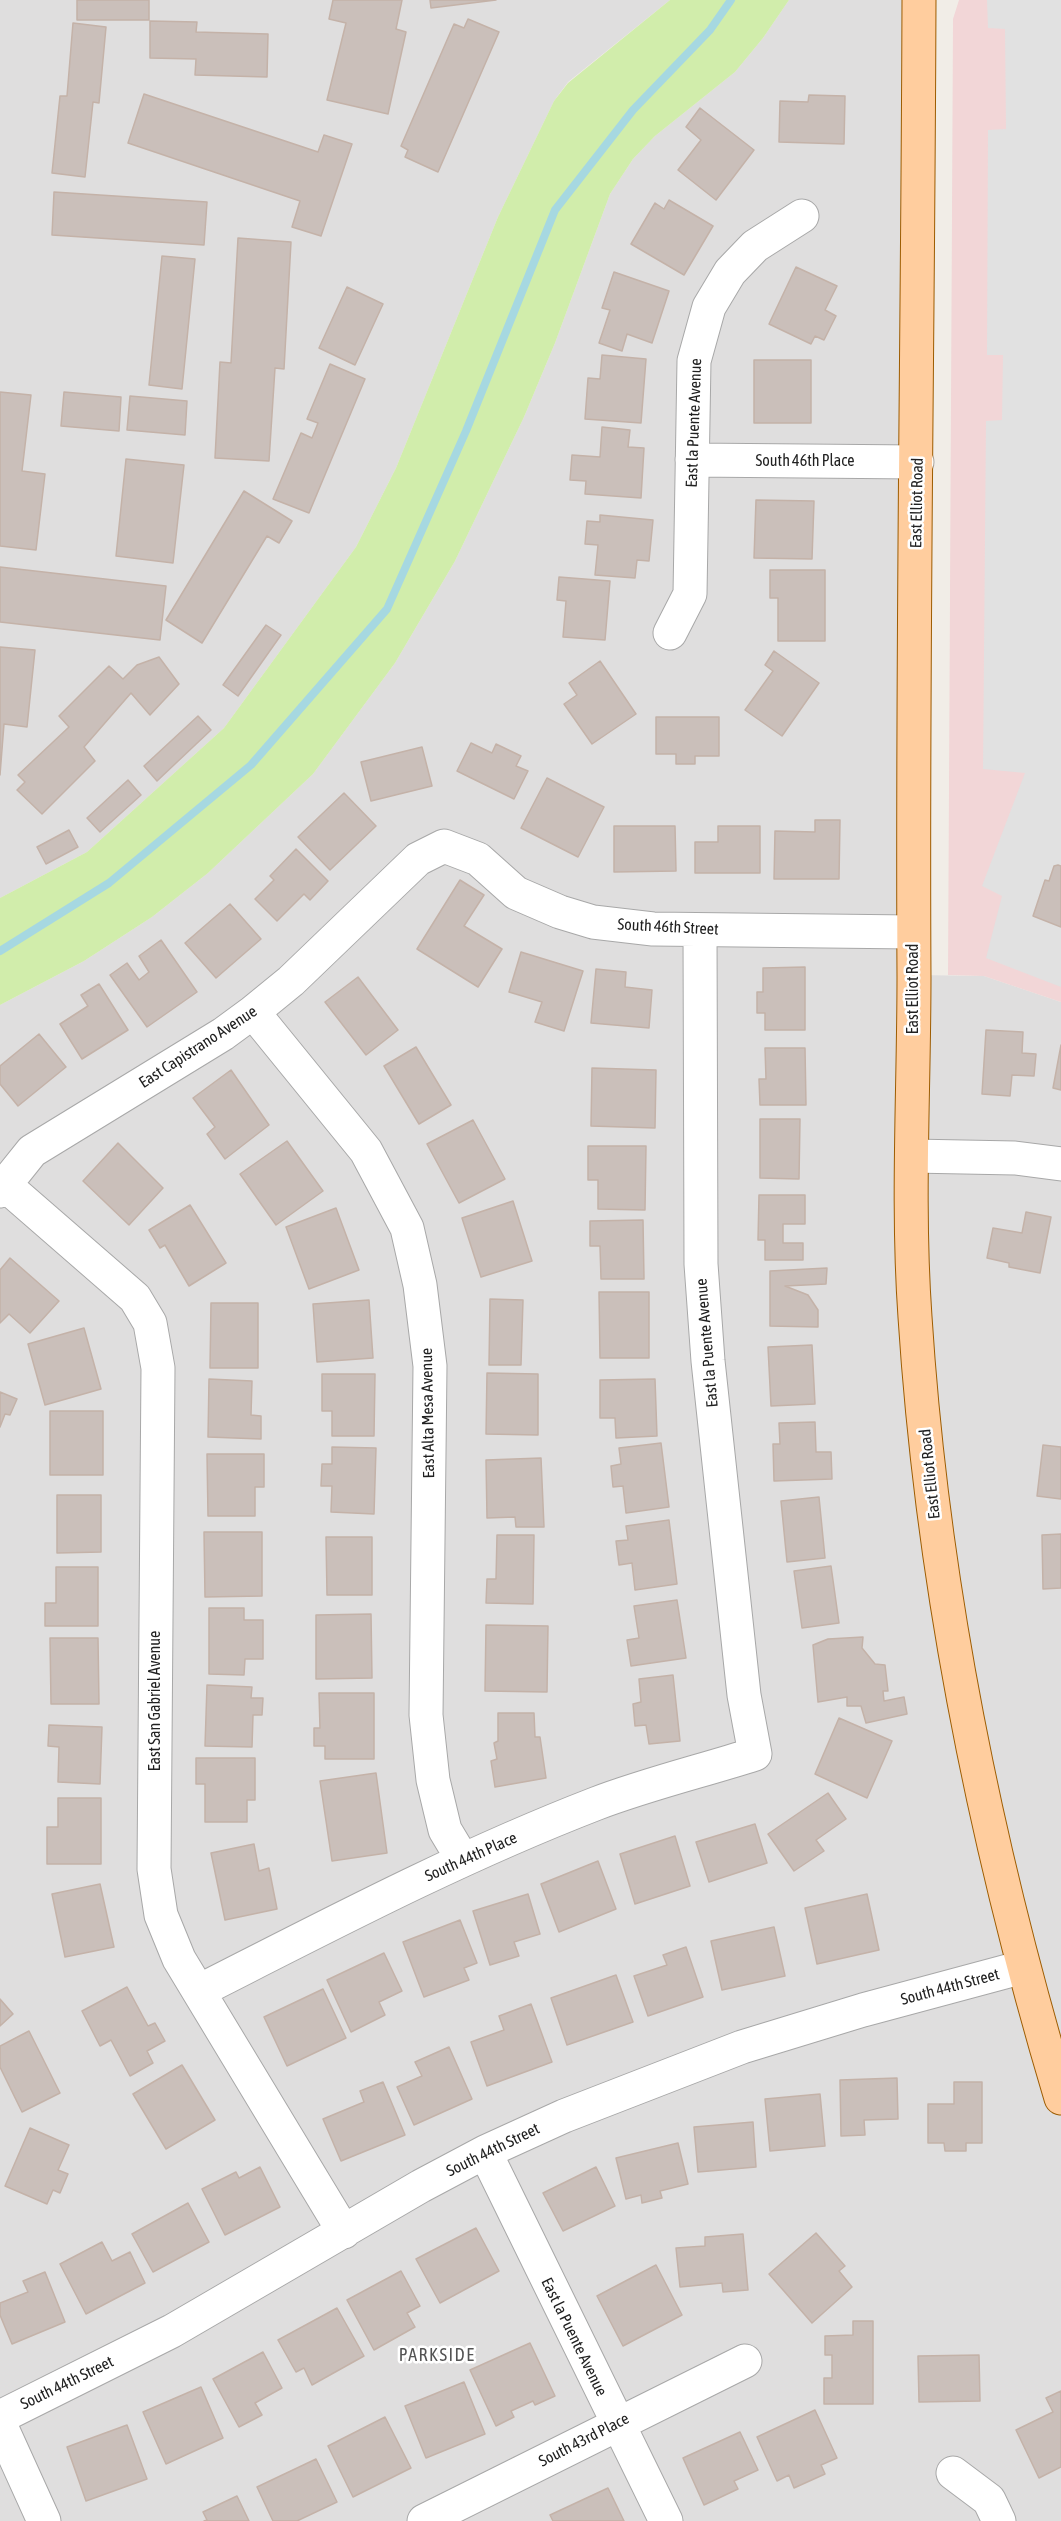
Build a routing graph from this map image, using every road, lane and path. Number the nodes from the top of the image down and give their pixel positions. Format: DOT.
graph roads {
  1 [pos="919,0"];
  2 [pos="802,216"];
  3 [pos="692,460"];
  4 [pos="917,462"];
  5 [pos="670,633"];
  6 [pos="444,846"];
  7 [pos="700,931"];
  8 [pos="912,932"];
  9 [pos="253,1012"];
  10 [pos="912,1156"];
  11 [pos="1061,1164"];
  12 [pos="2,1188"];
  13 [pos="755,1754"];
  14 [pos="463,1860"];
  15 [pos="1023,1967"];
  16 [pos="199,1991"];
  17 [pos="1061,2098"];
  18 [pos="484,2152"];
  19 [pos="344,2232"];
  20 [pos="745,2361"];
  21 [pos="0,2417"];
  22 [pos="0,2424"];
  23 [pos="617,2424"];
  24 [pos="953,2474"];
  25 [pos="44,2521"];
  26 [pos="424,2521"];
  27 [pos="666,2521"];
  28 [pos="999,2521"];
  1 -- 4 [label="main road, East Elliot Road"];
  2 -- 3 [label="street, East la Puente Avenue"];
  3 -- 4 [label="street, South 46th Place"];
  3 -- 5 [label="street, East la Puente Avenue"];
  4 -- 8 [label="main road, East Elliot Road"];
  6 -- 7 [label="street, South 46th Street"];
  6 -- 9 [label="street, East Capistrano Avenue"];
  7 -- 8 [label="street, South 46th Street"];
  7 -- 13 [label="street, East la Puente Avenue"];
  8 -- 10 [label="main road, East Elliot Road"];
  9 -- 12 [label="street, East Capistrano Avenue"];
  9 -- 14 [label="street, East Alta Mesa Avenue"];
  10 -- 11 [label="street"];
  10 -- 15 [label="main road, East Elliot Road"];
  12 -- 16 [label="street, East San Gabriel Avenue"];
  13 -- 14 [label="street, South 44th Place"];
  14 -- 16 [label="street, South 44th Place"];
  15 -- 17 [label="main road, East Elliot Road"];
  15 -- 18 [label="street, South 44th Street"];
  16 -- 19 [label="street, East San Gabriel Avenue"];
  18 -- 19 [label="street, South 44th Street"];
  18 -- 23 [label="street, East la Puente Avenue"];
  19 -- 21 [label="street, South 44th Street"];
  20 -- 23 [label="street, South 43rd Place"];
  22 -- 25 [label="street"];
  23 -- 26 [label="street, South 43rd Place"];
  23 -- 27 [label="street, East la Puente Avenue"];
  24 -- 28 [label="street"];
}
